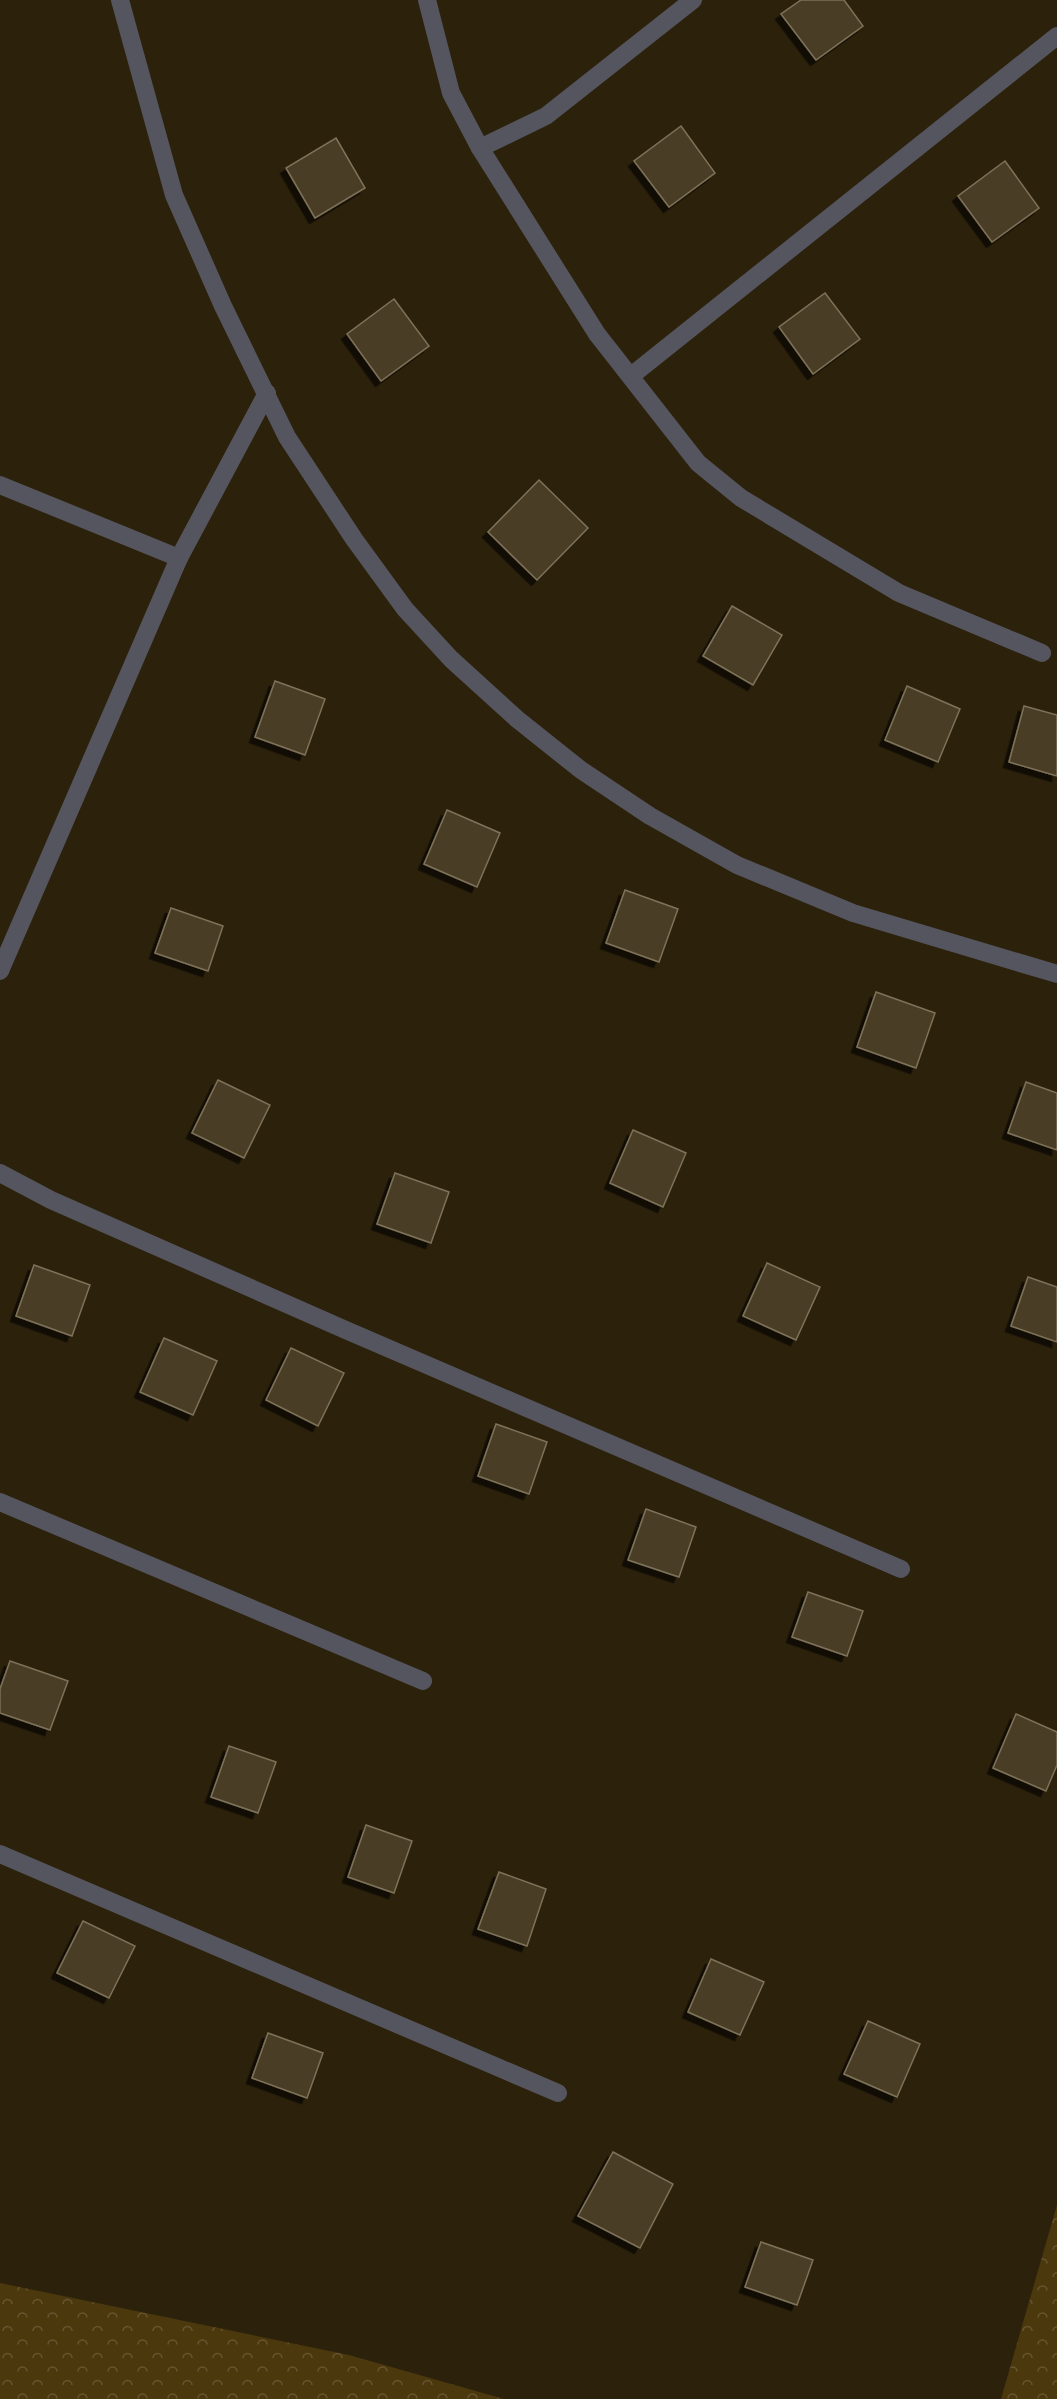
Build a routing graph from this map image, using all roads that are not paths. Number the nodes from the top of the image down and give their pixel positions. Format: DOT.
graph roads {
  1 [pos="120,0"];
  2 [pos="427,0"];
  3 [pos="693,0"];
  4 [pos="1057,36"];
  5 [pos="480,148"];
  6 [pos="631,376"];
  7 [pos="267,393"];
  8 [pos="0,485"];
  9 [pos="179,558"];
  10 [pos="1042,653"];
  11 [pos="0,971"];
  12 [pos="1057,974"];
  13 [pos="0,1173"];
  14 [pos="0,1502"];
  15 [pos="902,1569"];
  16 [pos="423,1681"];
  17 [pos="0,1854"];
  18 [pos="558,2093"];
  1 -- 7 [label="street"];
  2 -- 5 [label="street"];
  3 -- 5 [label="street"];
  4 -- 6 [label="street"];
  5 -- 6 [label="street"];
  6 -- 10 [label="street"];
  7 -- 9 [label="street"];
  7 -- 12 [label="street"];
  8 -- 9 [label="street"];
  9 -- 11 [label="street"];
  13 -- 15 [label="street"];
  14 -- 16 [label="street"];
  17 -- 18 [label="street"];
}
